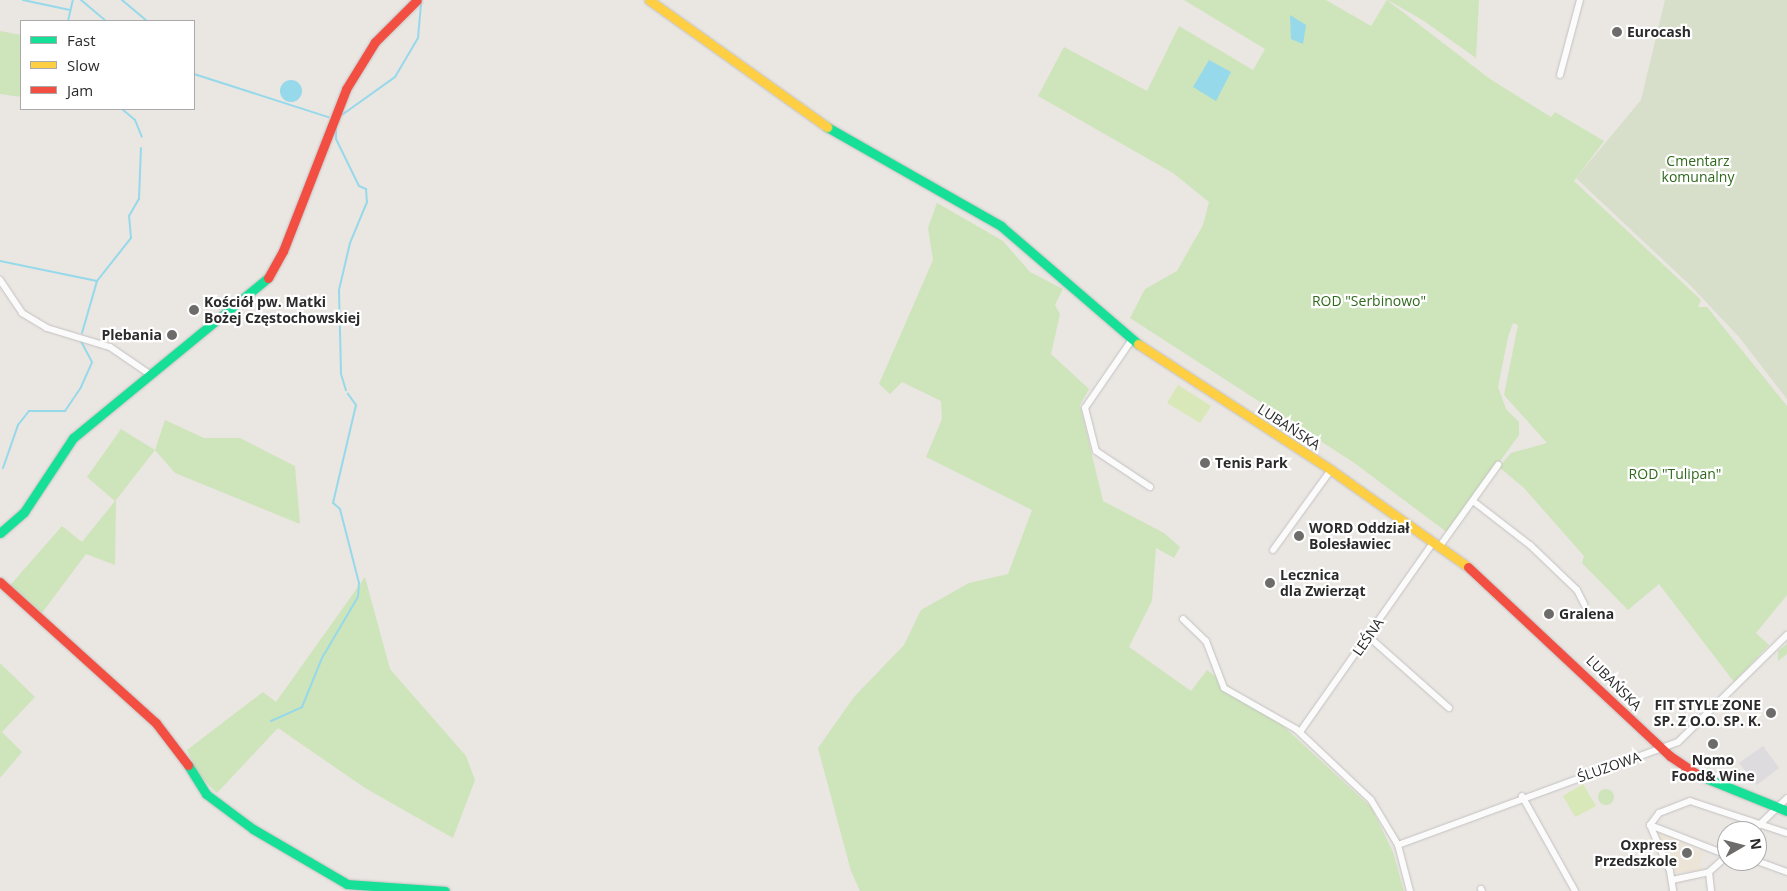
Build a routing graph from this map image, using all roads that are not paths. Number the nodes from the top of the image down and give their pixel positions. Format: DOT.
graph roads {
  1 [pos="418,0"];
  2 [pos="649,0"];
  3 [pos="1580,0"];
  4 [pos="1560,75"];
  5 [pos="0,280"];
  6 [pos="1131,341"];
  7 [pos="151,375"];
  8 [pos="1498,465"];
  9 [pos="1332,470"];
  10 [pos="1150,487"];
  11 [pos="1473,501"];
  12 [pos="0,533"];
  13 [pos="1437,543"];
  14 [pos="1273,550"];
  15 [pos="0,582"];
  16 [pos="1584,604"];
  17 [pos="1183,619"];
  18 [pos="1787,636"];
  19 [pos="1369,637"];
  20 [pos="1449,708"];
  21 [pos="1300,732"];
  22 [pos="1661,749"];
  23 [pos="1522,796"];
  24 [pos="1787,798"];
  25 [pos="1776,807"];
  26 [pos="1787,811"];
  27 [pos="1751,821"];
  28 [pos="1763,821"];
  29 [pos="1650,825"];
  30 [pos="1767,826"];
  31 [pos="1787,833"];
  32 [pos="1398,845"];
  33 [pos="1717,851"];
  34 [pos="1717,864"];
  35 [pos="1767,865"];
  36 [pos="1709,872"];
  37 [pos="1787,872"];
  38 [pos="1672,880"];
  39 [pos="445,891"];
  40 [pos="1410,891"];
  41 [pos="1575,891"];
  42 [pos="1673,891"];
  43 [pos="1711,891"];
  1 -- 7 [label="street"];
  2 -- 6 [label="street, LUBAŃSKA"];
  3 -- 4 [label="street"];
  5 -- 7 [label="street"];
  6 -- 9 [label="street, LUBAŃSKA"];
  6 -- 10 [label="street"];
  7 -- 12 [label="street"];
  8 -- 11 [label="street"];
  9 -- 13 [label="street, LUBAŃSKA"];
  9 -- 14 [label="street"];
  11 -- 13 [label="street"];
  11 -- 16 [label="street"];
  13 -- 19 [label="street, LEŚNA"];
  13 -- 22 [label="street, LUBAŃSKA"];
  15 -- 39 [label="street"];
  17 -- 21 [label="street"];
  18 -- 22 [label="street, ŚLUZOWA"];
  19 -- 20 [label="street"];
  19 -- 21 [label="street, LEŚNA"];
  21 -- 32 [label="street"];
  22 -- 23 [label="street, ŚLUZOWA"];
  22 -- 25 [label="street, LUBAŃSKA"];
  23 -- 32 [label="street, ŚLUZOWA"];
  23 -- 41 [label="street"];
  24 -- 25 [label="street"];
  25 -- 26 [label="street, LUBAŃSKA"];
  25 -- 28 [label="street"];
  27 -- 29 [label="street"];
  29 -- 33 [label="street"];
  29 -- 38 [label="street"];
  30 -- 31 [label="street"];
  32 -- 40 [label="street"];
  34 -- 36 [label="street"];
  35 -- 37 [label="street"];
  36 -- 38 [label="street"];
  36 -- 43 [label="street"];
  38 -- 42 [label="street"];
}
